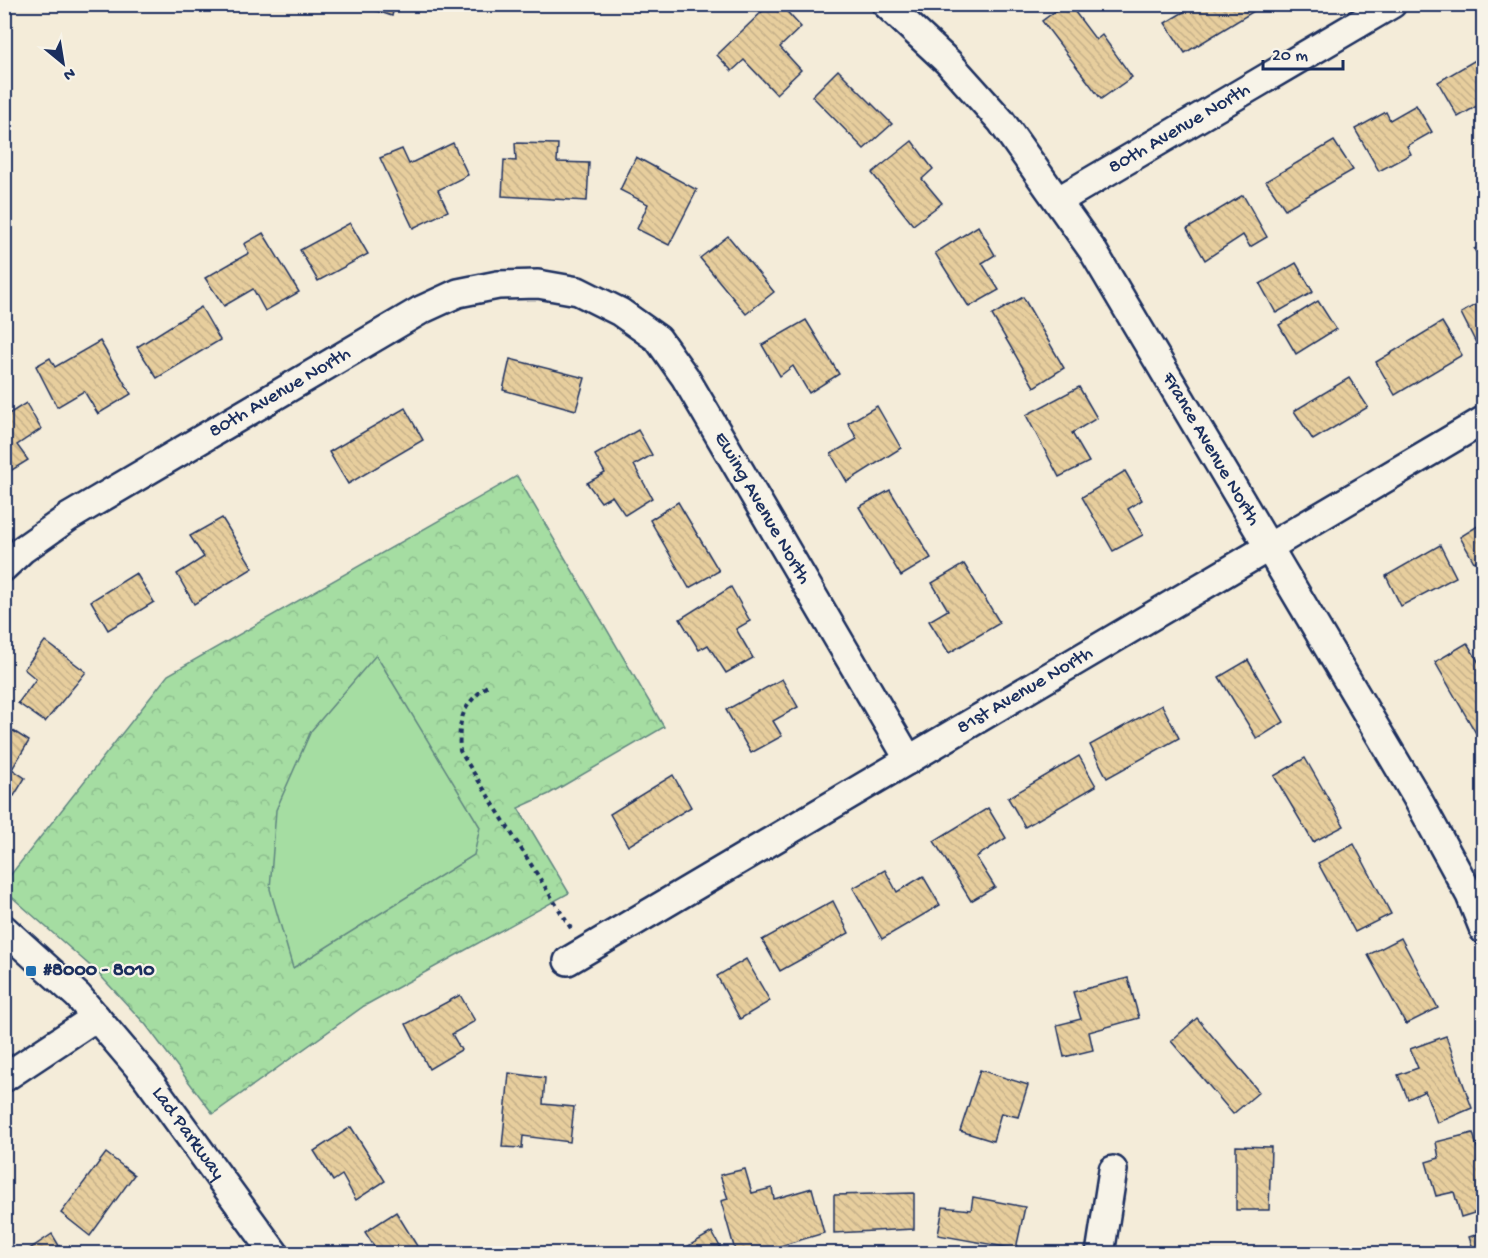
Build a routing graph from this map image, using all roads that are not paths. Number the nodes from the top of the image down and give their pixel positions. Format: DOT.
graph roads {
  1 [pos="886,4"];
  2 [pos="1392,4"];
  3 [pos="1059,200"];
  4 [pos="578,291"];
  5 [pos="1484,420"];
  6 [pos="1269,546"];
  7 [pos="4,567"];
  8 [pos="909,760"];
  9 [pos="4,929"];
  10 [pos="1484,930"];
  11 [pos="577,956"];
  12 [pos="96,1017"];
  13 [pos="4,1078"];
  14 [pos="1113,1170"];
  15 [pos="275,1254"];
  16 [pos="1100,1254"];
  1 -- 3 [label="street, France Avenue North"];
  2 -- 3 [label="street, 80th Avenue North"];
  3 -- 6 [label="street, France Avenue North"];
  4 -- 7 [label="street, 80th Avenue North"];
  4 -- 8 [label="street, Ewing Avenue North"];
  5 -- 6 [label="street, 81st Avenue North"];
  6 -- 8 [label="street, 81st Avenue North"];
  6 -- 10 [label="street, France Avenue North"];
  8 -- 11 [label="street, 81st Avenue North"];
  9 -- 12 [label="street, Lad Parkway"];
  12 -- 13 [label="street"];
  12 -- 15 [label="street, Lad Parkway"];
  14 -- 16 [label="street"];
}
